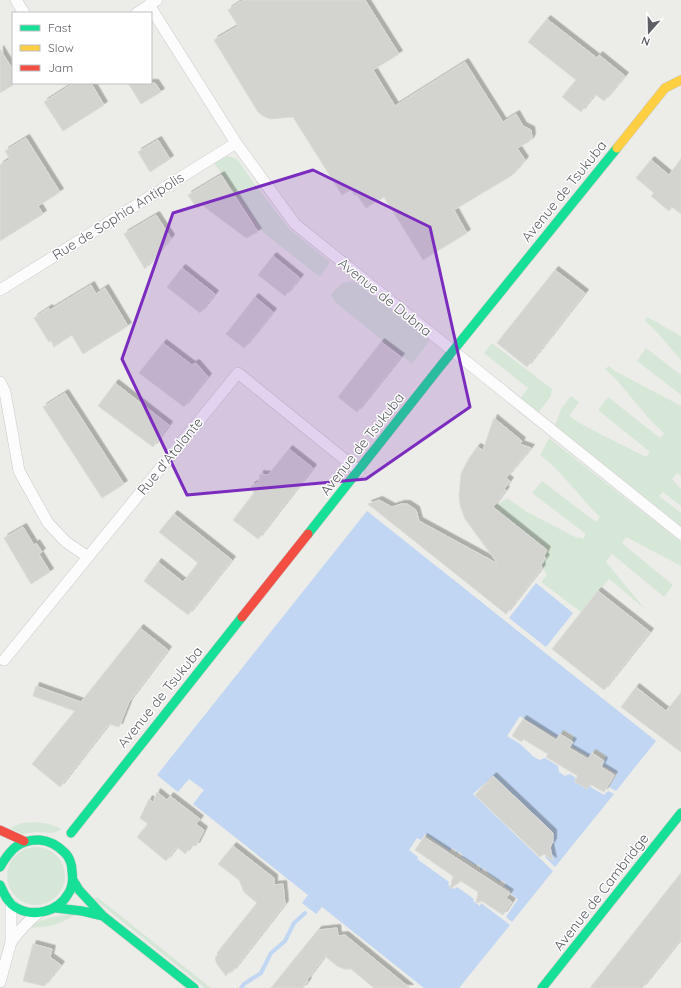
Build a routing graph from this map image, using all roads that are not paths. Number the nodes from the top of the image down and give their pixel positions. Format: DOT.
graph roads {
  1 [pos="16,0"];
  2 [pos="153,2"];
  3 [pos="23,12"];
  4 [pos="138,12"];
  5 [pos="681,80"];
  6 [pos="236,143"];
  7 [pos="0,290"];
  8 [pos="452,351"];
  9 [pos="0,382"];
  10 [pos="359,471"];
  11 [pos="681,534"];
  12 [pos="88,557"];
  13 [pos="4,660"];
  14 [pos="680,815"];
  15 [pos="0,830"];
  16 [pos="67,838"];
  17 [pos="46,840"];
  18 [pos="24,841"];
  19 [pos="0,848"];
  20 [pos="68,857"];
  21 [pos="2,863"];
  22 [pos="73,880"];
  23 [pos="0,885"];
  24 [pos="11,904"];
  25 [pos="56,908"];
  26 [pos="38,914"];
  27 [pos="103,916"];
  28 [pos="11,942"];
  29 [pos="0,982"];
  30 [pos="194,988"];
  31 [pos="542,988"];
  1 -- 3 [label="street"];
  2 -- 4 [label="street"];
  2 -- 6 [label="street, Avenue de Dubna"];
  5 -- 8 [label="street, Avenue de Tsukuba"];
  6 -- 7 [label="street, Rue de Sophia Antipolis"];
  6 -- 8 [label="street, Avenue de Dubna"];
  8 -- 10 [label="street, Avenue de Tsukuba"];
  8 -- 11 [label="street, Avenue de Dubna"];
  9 -- 12 [label="street"];
  10 -- 12 [label="street, Rue d'Atalante"];
  10 -- 16 [label="street, Avenue de Tsukuba"];
  12 -- 13 [label="street, Rue d'Atalante"];
  14 -- 31 [label="street, Avenue de Cambridge"];
  15 -- 18 [label="street"];
  16 -- 17 [label="street"];
  16 -- 20 [label="street"];
  17 -- 18 [label="street"];
  17 -- 20 [label="street"];
  18 -- 21 [label="street"];
  19 -- 21 [label="street"];
  20 -- 22 [label="street"];
  22 -- 25 [label="street"];
  22 -- 27 [label="street"];
  23 -- 24 [label="street"];
  24 -- 26 [label="street"];
  24 -- 28 [label="street"];
  25 -- 26 [label="street"];
  25 -- 27 [label="street"];
  26 -- 28 [label="street"];
  27 -- 30 [label="street"];
  28 -- 29 [label="street"];
}
